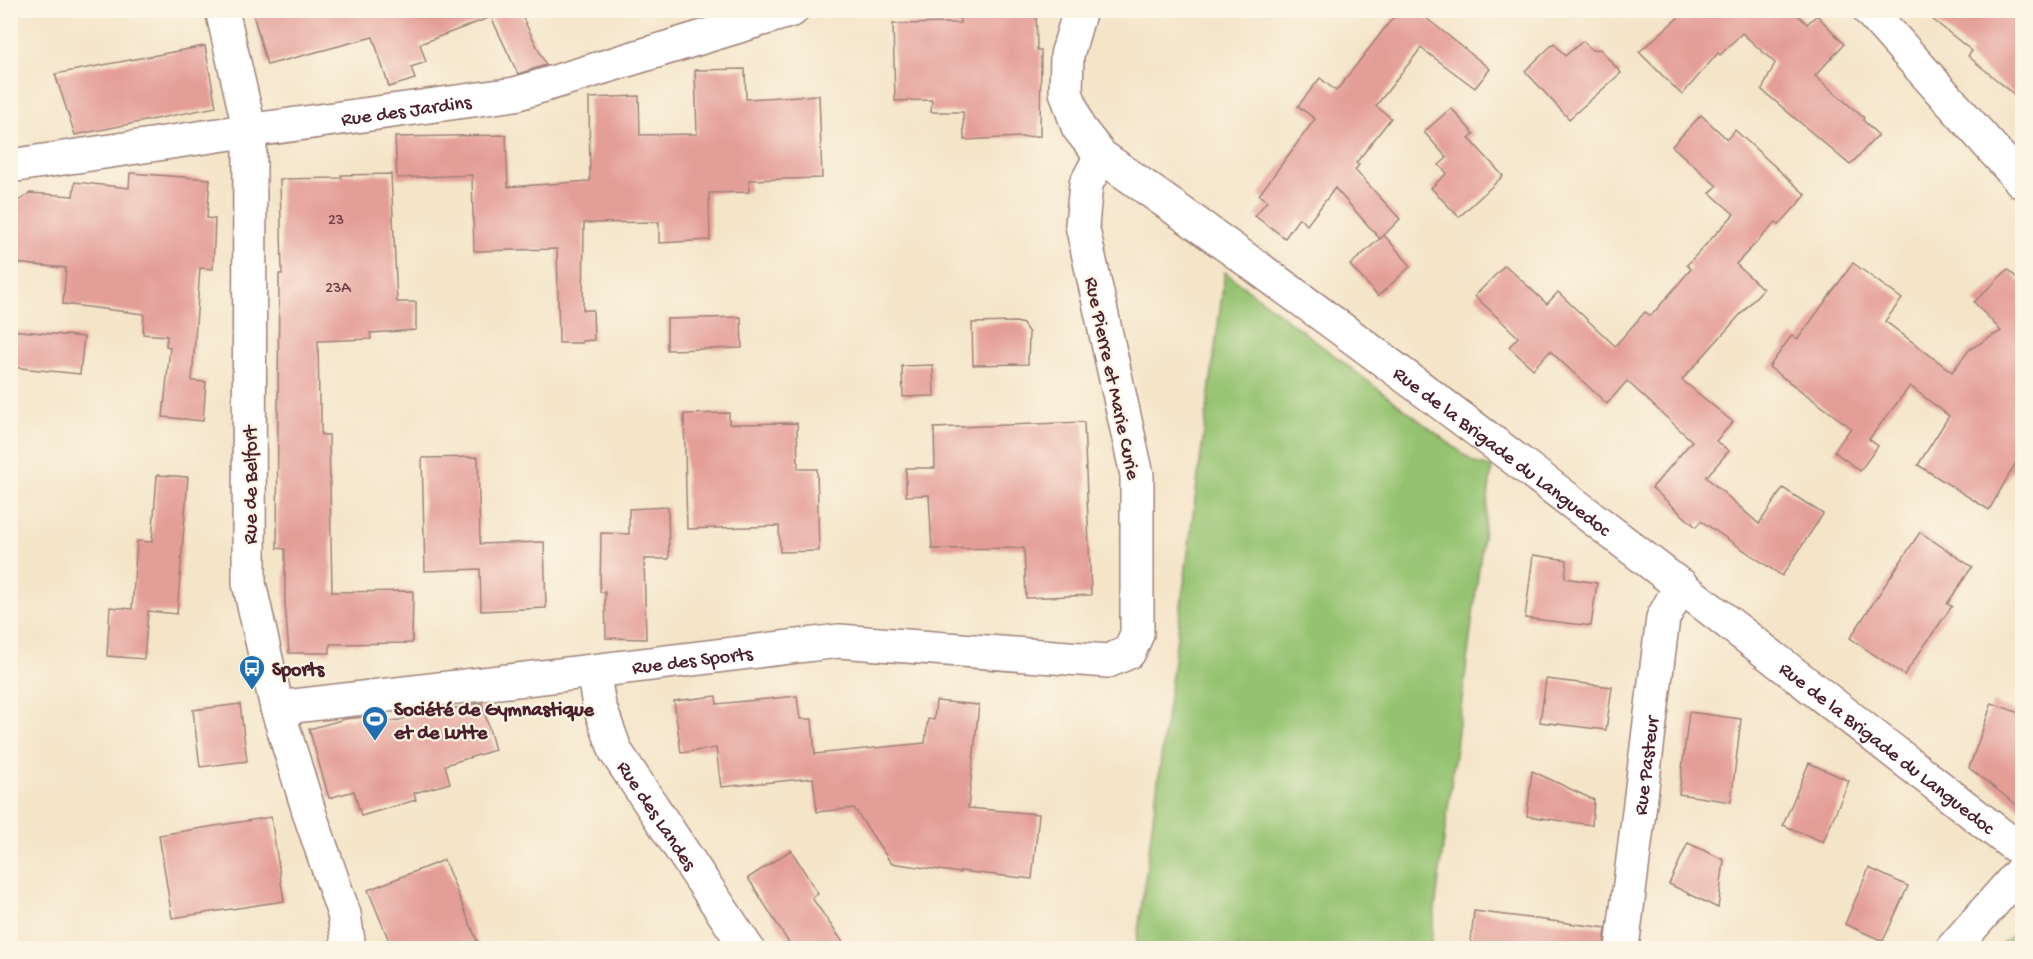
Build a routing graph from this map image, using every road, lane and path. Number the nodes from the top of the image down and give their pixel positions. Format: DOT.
graph roads {
  1 [pos="222,10"];
  2 [pos="792,10"];
  3 [pos="1080,10"];
  4 [pos="1869,10"];
  5 [pos="250,132"];
  6 [pos="1101,156"];
  7 [pos="10,166"];
  8 [pos="2022,182"];
  9 [pos="1681,585"];
  10 [pos="1108,661"];
  11 [pos="593,671"];
  12 [pos="277,708"];
  13 [pos="2022,850"];
  14 [pos="2022,870"];
  15 [pos="349,948"];
  16 [pos="747,948"];
  17 [pos="1622,948"];
  18 [pos="1953,948"];
  1 -- 5 [label="street, Rue de Belfort"];
  2 -- 5 [label="street, Rue des Jardins"];
  3 -- 6 [label="street, Rue de la Brigade du Languedoc"];
  4 -- 8 [label="street"];
  5 -- 7 [label="street, Rue des Jardins"];
  5 -- 12 [label="street, Rue de Belfort"];
  6 -- 9 [label="street, Rue de la Brigade du Languedoc"];
  6 -- 10 [label="street, Rue Pierre et Marie Curie"];
  9 -- 13 [label="street, Rue de la Brigade du Languedoc"];
  9 -- 17 [label="street, Rue Pasteur"];
  10 -- 11 [label="street, Rue des Sports"];
  11 -- 12 [label="street, Rue des Sports"];
  11 -- 16 [label="street, Rue des Landes"];
  12 -- 15 [label="street, Rue de Belfort"];
  14 -- 18 [label="street"];
}
